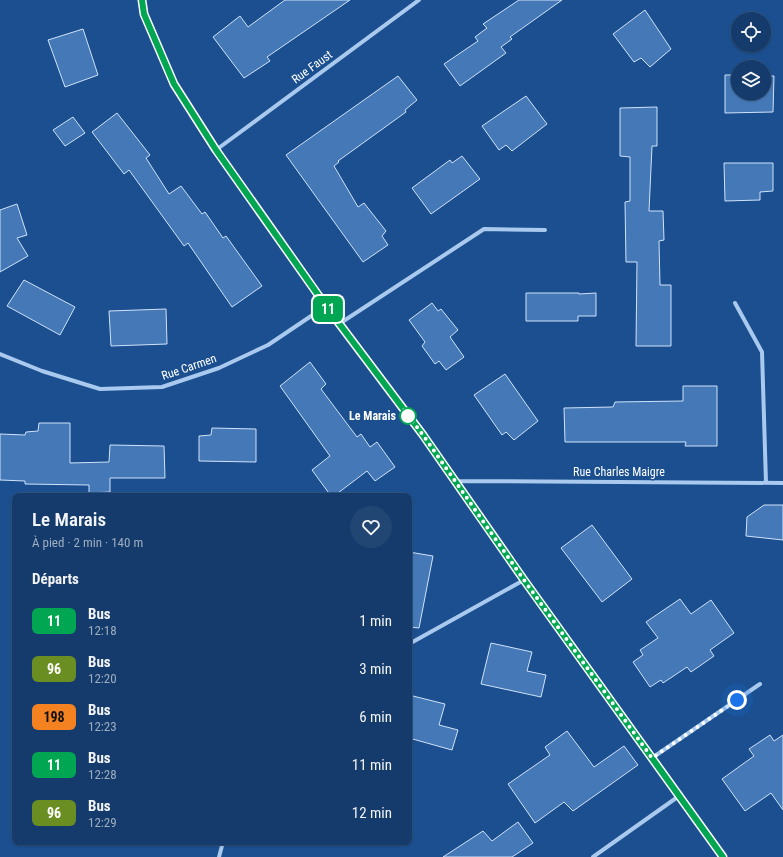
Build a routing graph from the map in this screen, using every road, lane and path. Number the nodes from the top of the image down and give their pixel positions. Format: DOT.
graph roads {
  1 [pos="142,0"];
  2 [pos="419,0"];
  3 [pos="216,150"];
  4 [pos="545,230"];
  5 [pos="736,303"];
  6 [pos="326,306"];
  7 [pos="339,324"];
  8 [pos="0,354"];
  9 [pos="455,481"];
  10 [pos="766,483"];
  11 [pos="783,484"];
  12 [pos="524,580"];
  13 [pos="412,642"];
  14 [pos="760,684"];
  15 [pos="652,758"];
  16 [pos="679,796"];
  17 [pos="222,845"];
  18 [pos="219,857"];
  19 [pos="593,857"];
  20 [pos="723,857"];
  1 -- 3 [label="street"];
  2 -- 3 [label="street, Rue Faust"];
  3 -- 6 [label="street"];
  4 -- 7 [label="street"];
  5 -- 10 [label="street"];
  6 -- 7 [label="street"];
  6 -- 8 [label="street, Rue Carmen"];
  7 -- 9 [label="street"];
  9 -- 10 [label="street, Rue Charles Maigre"];
  9 -- 12 [label="street"];
  10 -- 11 [label="street, Rue Charles Maigre"];
  12 -- 13 [label="street"];
  12 -- 15 [label="street"];
  14 -- 15 [label="street"];
  15 -- 16 [label="street"];
  16 -- 19 [label="street"];
  16 -- 20 [label="street"];
  17 -- 18 [label="street"];
}
